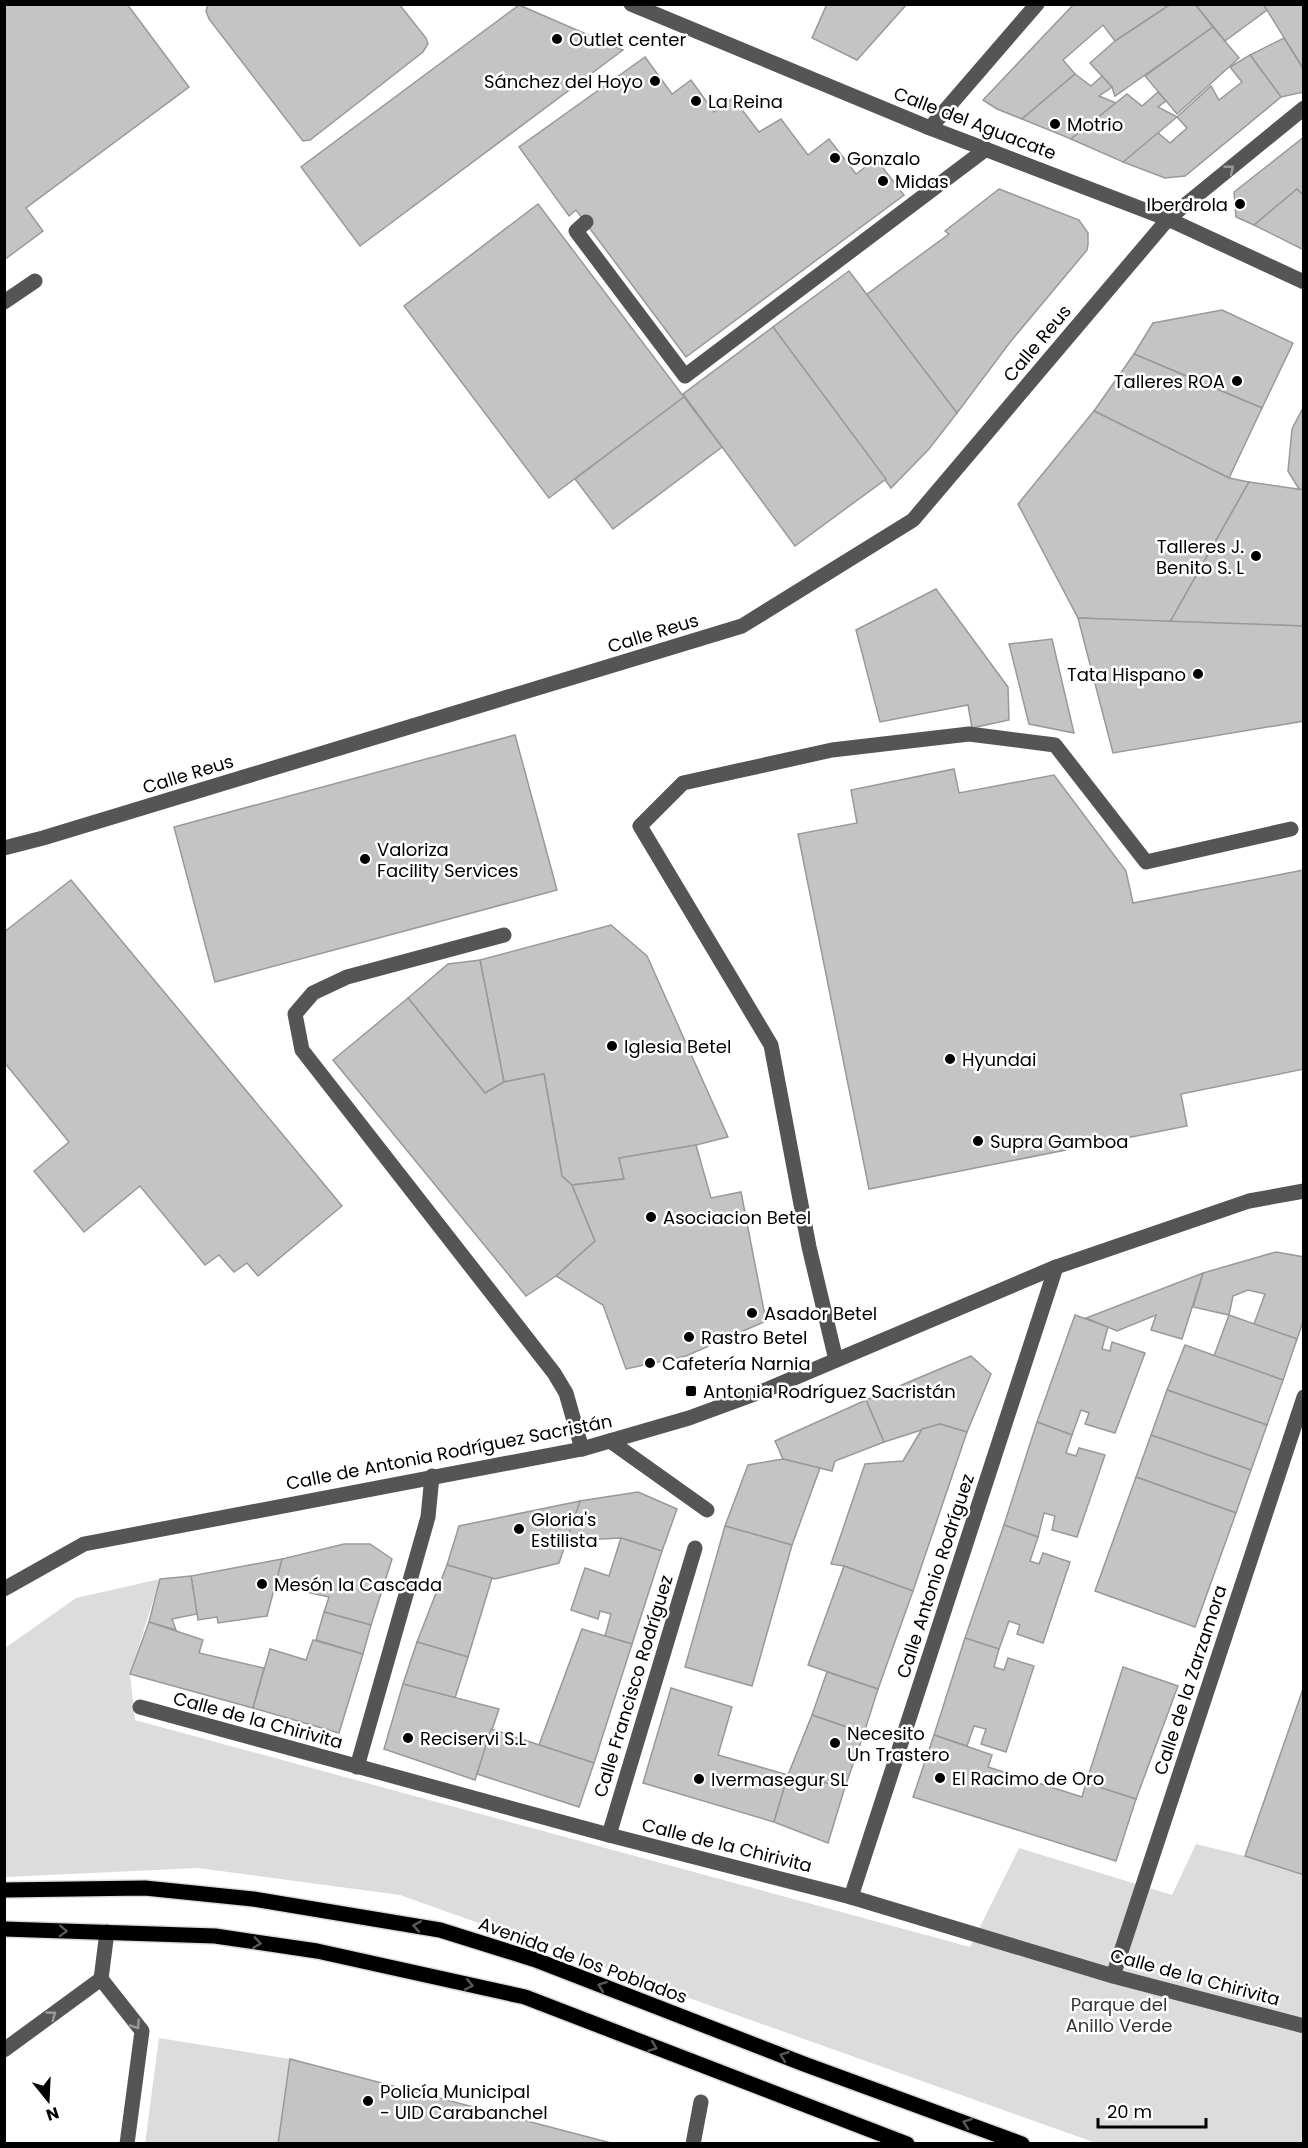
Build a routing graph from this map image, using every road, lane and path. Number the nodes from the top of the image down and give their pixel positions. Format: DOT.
graph roads {
  1 [pos="631,4"];
  2 [pos="1037,4"];
  3 [pos="1304,108"];
  4 [pos="930,128"];
  5 [pos="986,149"];
  6 [pos="1168,219"];
  7 [pos="586,222"];
  8 [pos="35,281"];
  9 [pos="1304,282"];
  10 [pos="4,302"];
  11 [pos="1292,830"];
  12 [pos="4,848"];
  13 [pos="504,935"];
  14 [pos="1304,1191"];
  15 [pos="1056,1267"];
  16 [pos="836,1360"];
  17 [pos="1304,1397"];
  18 [pos="610,1441"];
  19 [pos="582,1449"];
  20 [pos="432,1476"];
  21 [pos="707,1510"];
  22 [pos="695,1548"];
  23 [pos="4,1588"];
  24 [pos="140,1707"];
  25 [pos="357,1767"];
  26 [pos="609,1835"];
  27 [pos="4,1890"];
  28 [pos="851,1897"];
  29 [pos="4,1929"];
  30 [pos="107,1932"];
  31 [pos="1113,1976"];
  32 [pos="101,1979"];
  33 [pos="1304,2026"];
  34 [pos="4,2050"];
  35 [pos="701,2102"];
  36 [pos="127,2144"];
  37 [pos="693,2144"];
  38 [pos="907,2144"];
  39 [pos="1022,2144"];
  1 -- 4 [label="street, Calle del Aguacate"];
  2 -- 4 [label="street"];
  6 -- 3 [label="street, Calle Reus, one-way"];
  4 -- 5 [label="street, Calle del Aguacate"];
  5 -- 6 [label="street, Calle del Aguacate"];
  5 -- 7 [label="street"];
  6 -- 9 [label="street, Calle del Aguacate"];
  6 -- 12 [label="street, Calle Reus"];
  8 -- 10 [label="street"];
  11 -- 16 [label="street"];
  13 -- 19 [label="street"];
  14 -- 15 [label="street, Calle de Antonia Rodríguez Sacristán"];
  15 -- 16 [label="street, Calle de Antonia Rodríguez Sacristán"];
  15 -- 28 [label="street, Calle Antonio Rodríguez"];
  16 -- 18 [label="street, Calle de Antonia Rodríguez Sacristán"];
  17 -- 31 [label="street, Calle de la Zarzamora"];
  18 -- 19 [label="street, Calle de Antonia Rodríguez Sacristán"];
  18 -- 21 [label="street"];
  19 -- 20 [label="street, Calle de Antonia Rodríguez Sacristán"];
  20 -- 23 [label="street, Calle de Antonia Rodríguez Sacristán"];
  20 -- 25 [label="street"];
  22 -- 26 [label="street, Calle Francisco Rodríguez"];
  24 -- 25 [label="street, Calle de la Chirivita"];
  25 -- 26 [label="street, Calle de la Chirivita"];
  26 -- 28 [label="street, Calle de la Chirivita"];
  39 -- 27 [label="main road, Avenida de los Poblados, one-way"];
  28 -- 31 [label="street, Calle de la Chirivita"];
  29 -- 30 [label="main road, one-way"];
  30 -- 32 [label="street"];
  30 -- 38 [label="main road, one-way"];
  31 -- 33 [label="street, Calle de la Chirivita"];
  34 -- 32 [label="street, one-way"];
  32 -- 36 [label="street, one-way"];
  35 -- 37 [label="street"];
}
